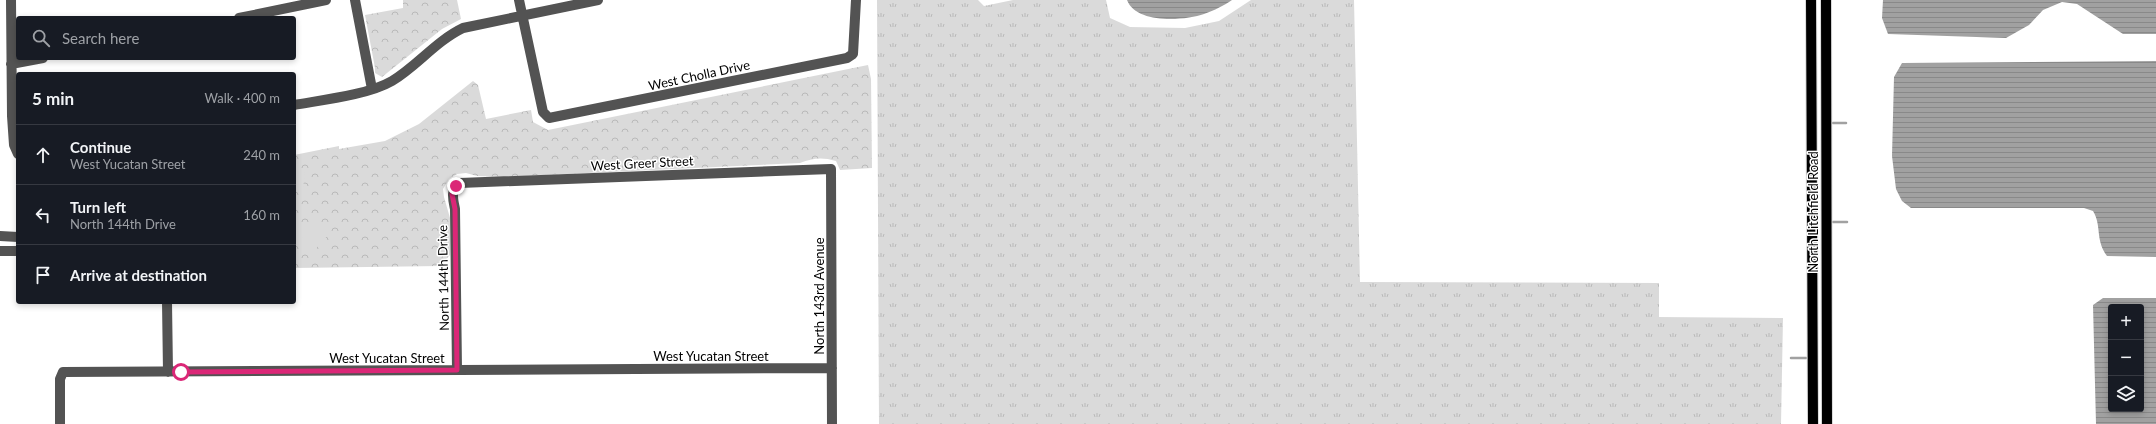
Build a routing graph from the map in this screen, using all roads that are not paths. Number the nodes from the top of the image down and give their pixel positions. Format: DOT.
graph roads {
  1 [pos="11,0"];
  2 [pos="326,0"];
  3 [pos="355,0"];
  4 [pos="519,0"];
  5 [pos="598,0"];
  6 [pos="856,0"];
  7 [pos="1812,0"];
  8 [pos="1826,0"];
  9 [pos="523,15"];
  10 [pos="249,16"];
  11 [pos="32,60"];
  12 [pos="11,64"];
  13 [pos="372,90"];
  14 [pos="296,105"];
  15 [pos="16,150"];
  16 [pos="831,168"];
  17 [pos="456,186"];
  18 [pos="0,236"];
  19 [pos="16,237"];
  20 [pos="0,251"];
  21 [pos="16,251"];
  22 [pos="1812,260"];
  23 [pos="1826,260"];
  24 [pos="167,304"];
  25 [pos="832,368"];
  26 [pos="457,370"];
  27 [pos="168,372"];
  28 [pos="1812,374"];
  29 [pos="60,424"];
  30 [pos="832,424"];
  31 [pos="1813,424"];
  32 [pos="1819,424"];
  33 [pos="1827,424"];
  1 -- 12 [label="street"];
  2 -- 10 [label="street"];
  3 -- 13 [label="street"];
  4 -- 9 [label="street"];
  5 -- 9 [label="street"];
  6 -- 9 [label="street, West Cholla Drive"];
  7 -- 22 [label="main road, North Litchfield Road"];
  8 -- 23 [label="main road, North Litchfield Road"];
  9 -- 13 [label="street"];
  11 -- 12 [label="street"];
  12 -- 15 [label="street"];
  13 -- 14 [label="street"];
  16 -- 17 [label="street, West Greer Street"];
  16 -- 25 [label="street, North 143rd Avenue"];
  17 -- 26 [label="street, North 144th Drive"];
  18 -- 19 [label="street"];
  20 -- 21 [label="street"];
  22 -- 23 [label="main road"];
  22 -- 28 [label="main road, North Litchfield Road"];
  23 -- 33 [label="main road, North Litchfield Road"];
  24 -- 27 [label="street"];
  25 -- 26 [label="street, West Yucatan Street"];
  25 -- 30 [label="street, North 143rd Avenue"];
  26 -- 27 [label="street, West Yucatan Street"];
  27 -- 29 [label="street, West Yucatan Street"];
  28 -- 31 [label="main road, North Litchfield Road"];
  28 -- 32 [label="main road"];
}
